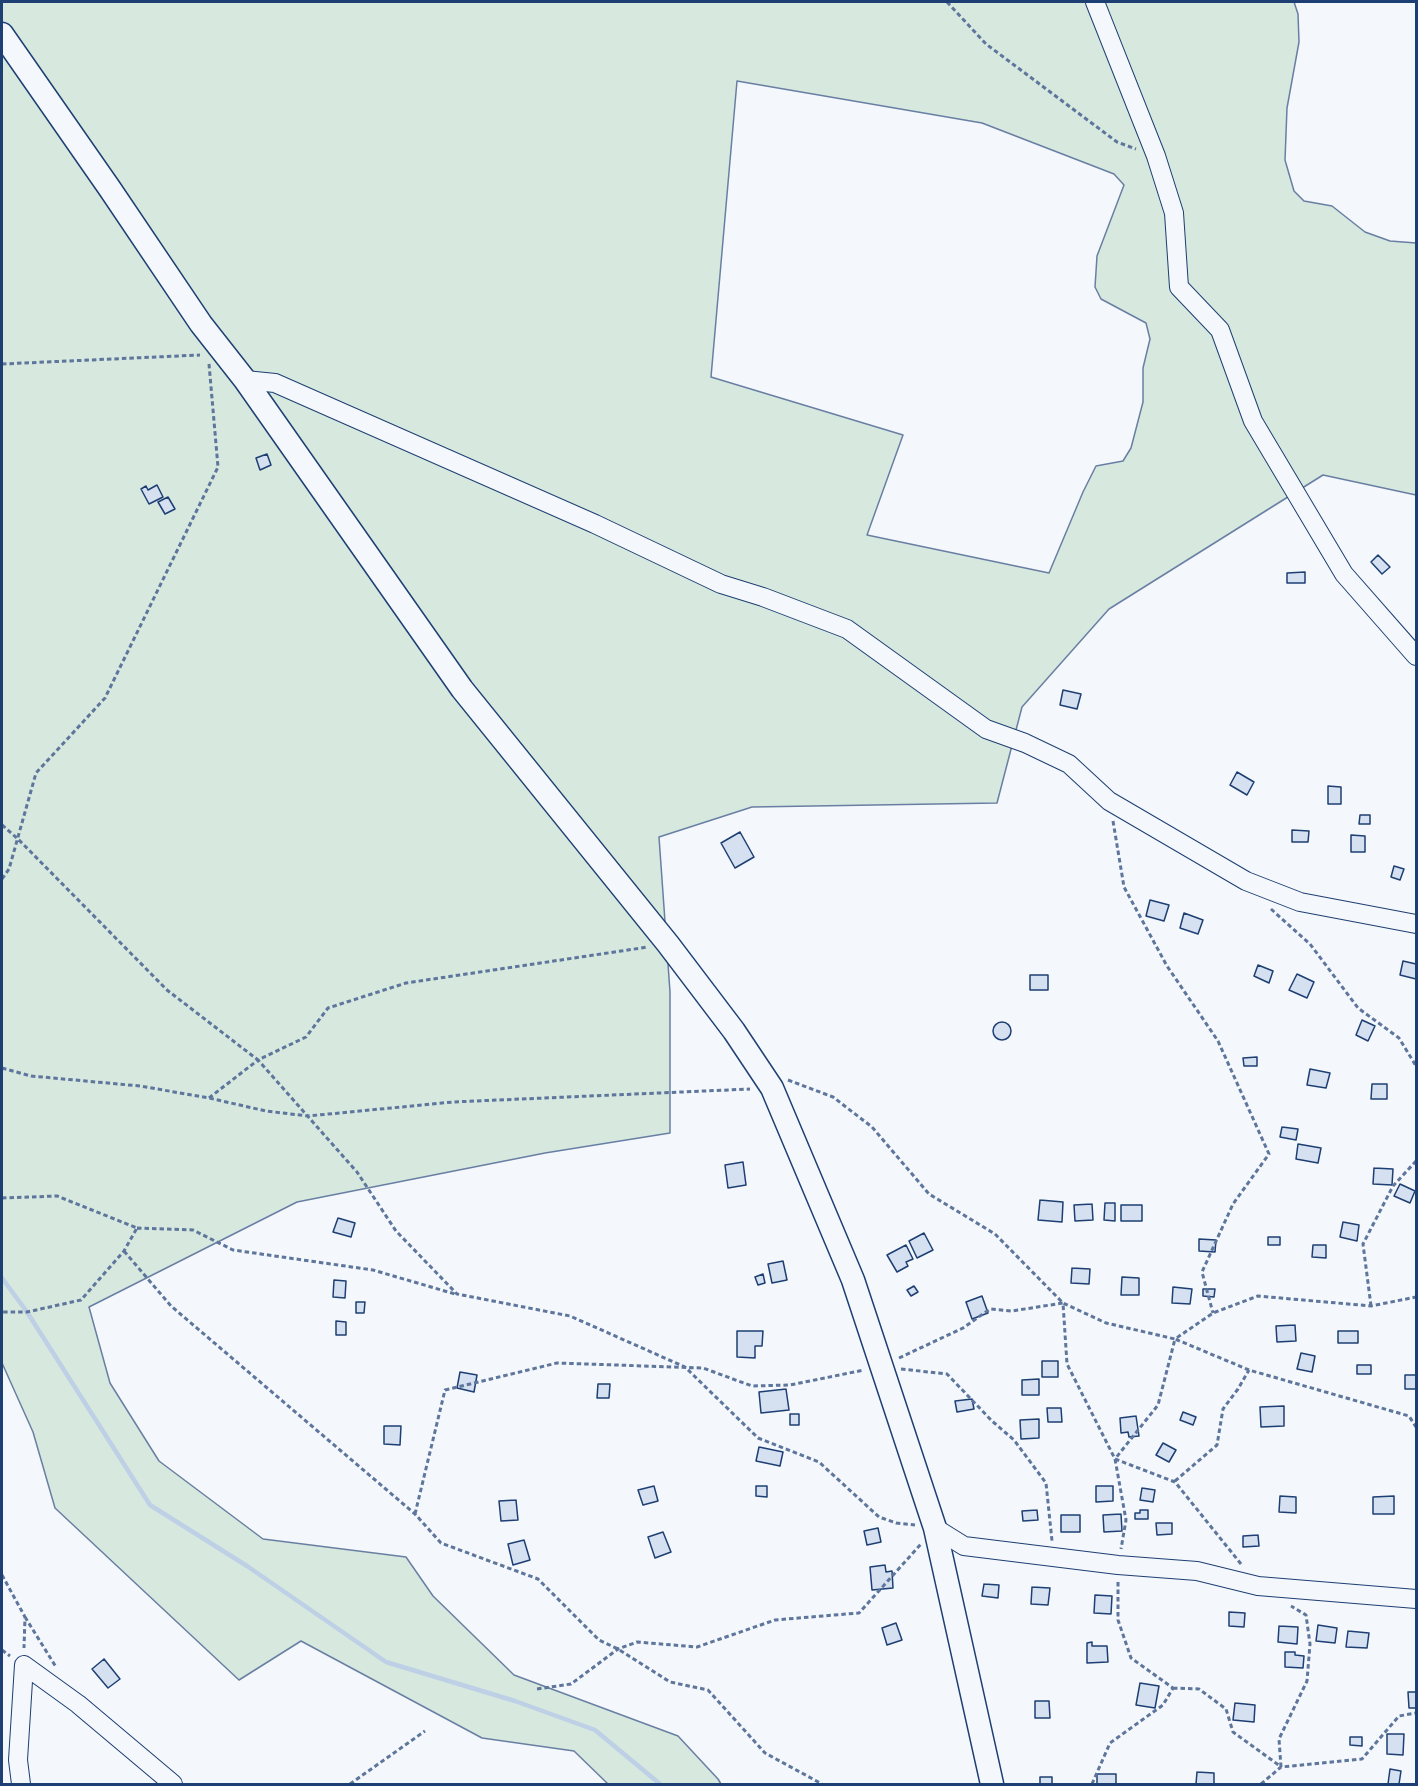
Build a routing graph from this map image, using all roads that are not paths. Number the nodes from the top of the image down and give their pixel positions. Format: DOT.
graph roads {
  1 [pos="1095,2"];
  2 [pos="2,34"];
  3 [pos="245,380"];
  4 [pos="1416,656"];
  5 [pos="1416,924"];
  6 [pos="935,1528"];
  7 [pos="1416,1599"];
  8 [pos="21,1785"];
  9 [pos="173,1785"];
  10 [pos="992,1785"];
  1 -- 4 [label="street"];
  2 -- 3 [label="main road"];
  3 -- 5 [label="street"];
  3 -- 6 [label="main road"];
  6 -- 7 [label="street"];
  6 -- 10 [label="main road"];
  8 -- 9 [label="street"];
}
